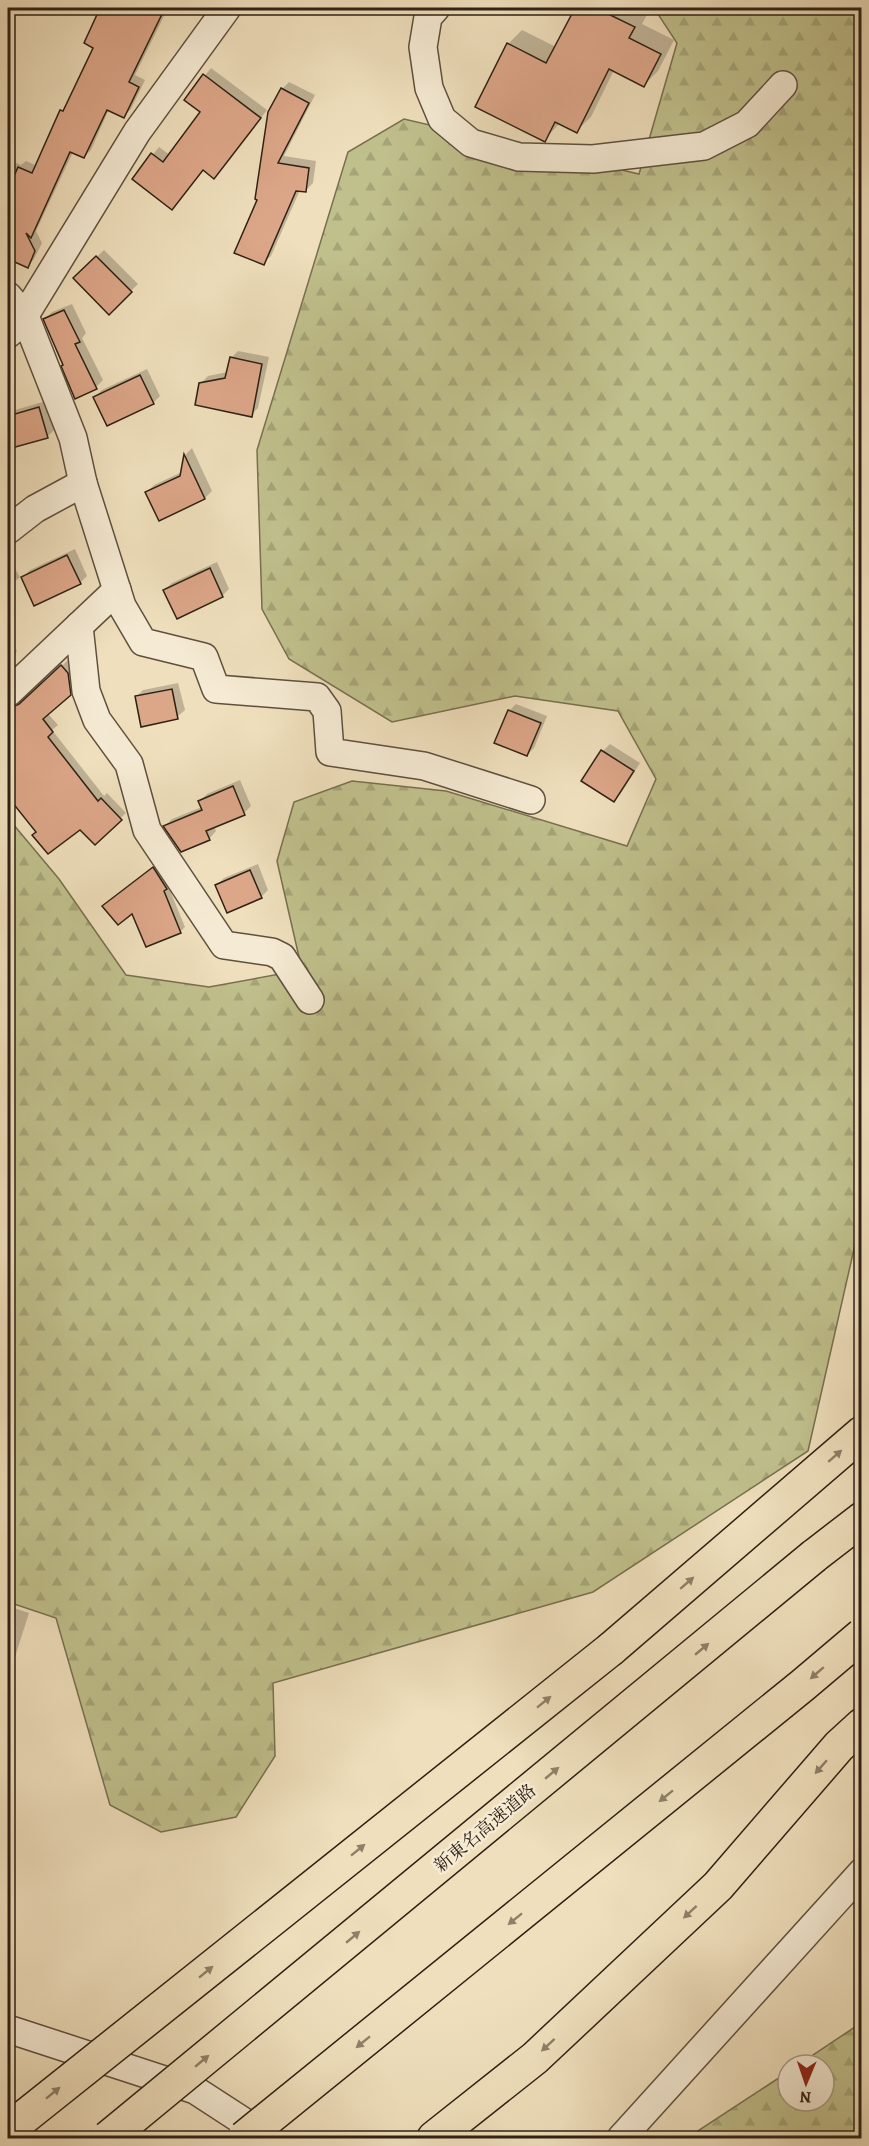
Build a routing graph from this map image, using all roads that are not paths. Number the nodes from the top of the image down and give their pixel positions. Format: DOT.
graph roads {
  1 [pos="226,8"];
  2 [pos="433,8"];
  3 [pos="783,85"];
  4 [pos="8,296"];
  5 [pos="16,325"];
  6 [pos="83,483"];
  7 [pos="8,530"];
  8 [pos="117,590"];
  9 [pos="79,626"];
  10 [pos="8,693"];
  11 [pos="531,800"];
  12 [pos="310,1000"];
  13 [pos="861,1433"];
  14 [pos="861,1519"];
  15 [pos="861,1635"];
  16 [pos="861,1725"];
  17 [pos="861,1872"];
  18 [pos="8,2029"];
  19 [pos="8,2130"];
  20 [pos="108,2139"];
  21 [pos="244,2139"];
  22 [pos="269,2139"];
  23 [pos="434,2139"];
  24 [pos="621,2139"];
  1 -- 5 [label="street"];
  2 -- 3 [label="street"];
  4 -- 5 [label="street"];
  5 -- 6 [label="street"];
  6 -- 7 [label="street"];
  6 -- 8 [label="street"];
  8 -- 9 [label="street"];
  8 -- 11 [label="street"];
  9 -- 10 [label="street"];
  9 -- 12 [label="street"];
  19 -- 13 [label="highway, one-way, bridge"];
  20 -- 14 [label="highway, 新東名高速道路, one-way, bridge"];
  15 -- 21 [label="highway, one-way, bridge"];
  16 -- 23 [label="highway, one-way"];
  17 -- 24 [label="street"];
  18 -- 22 [label="street"];
}
